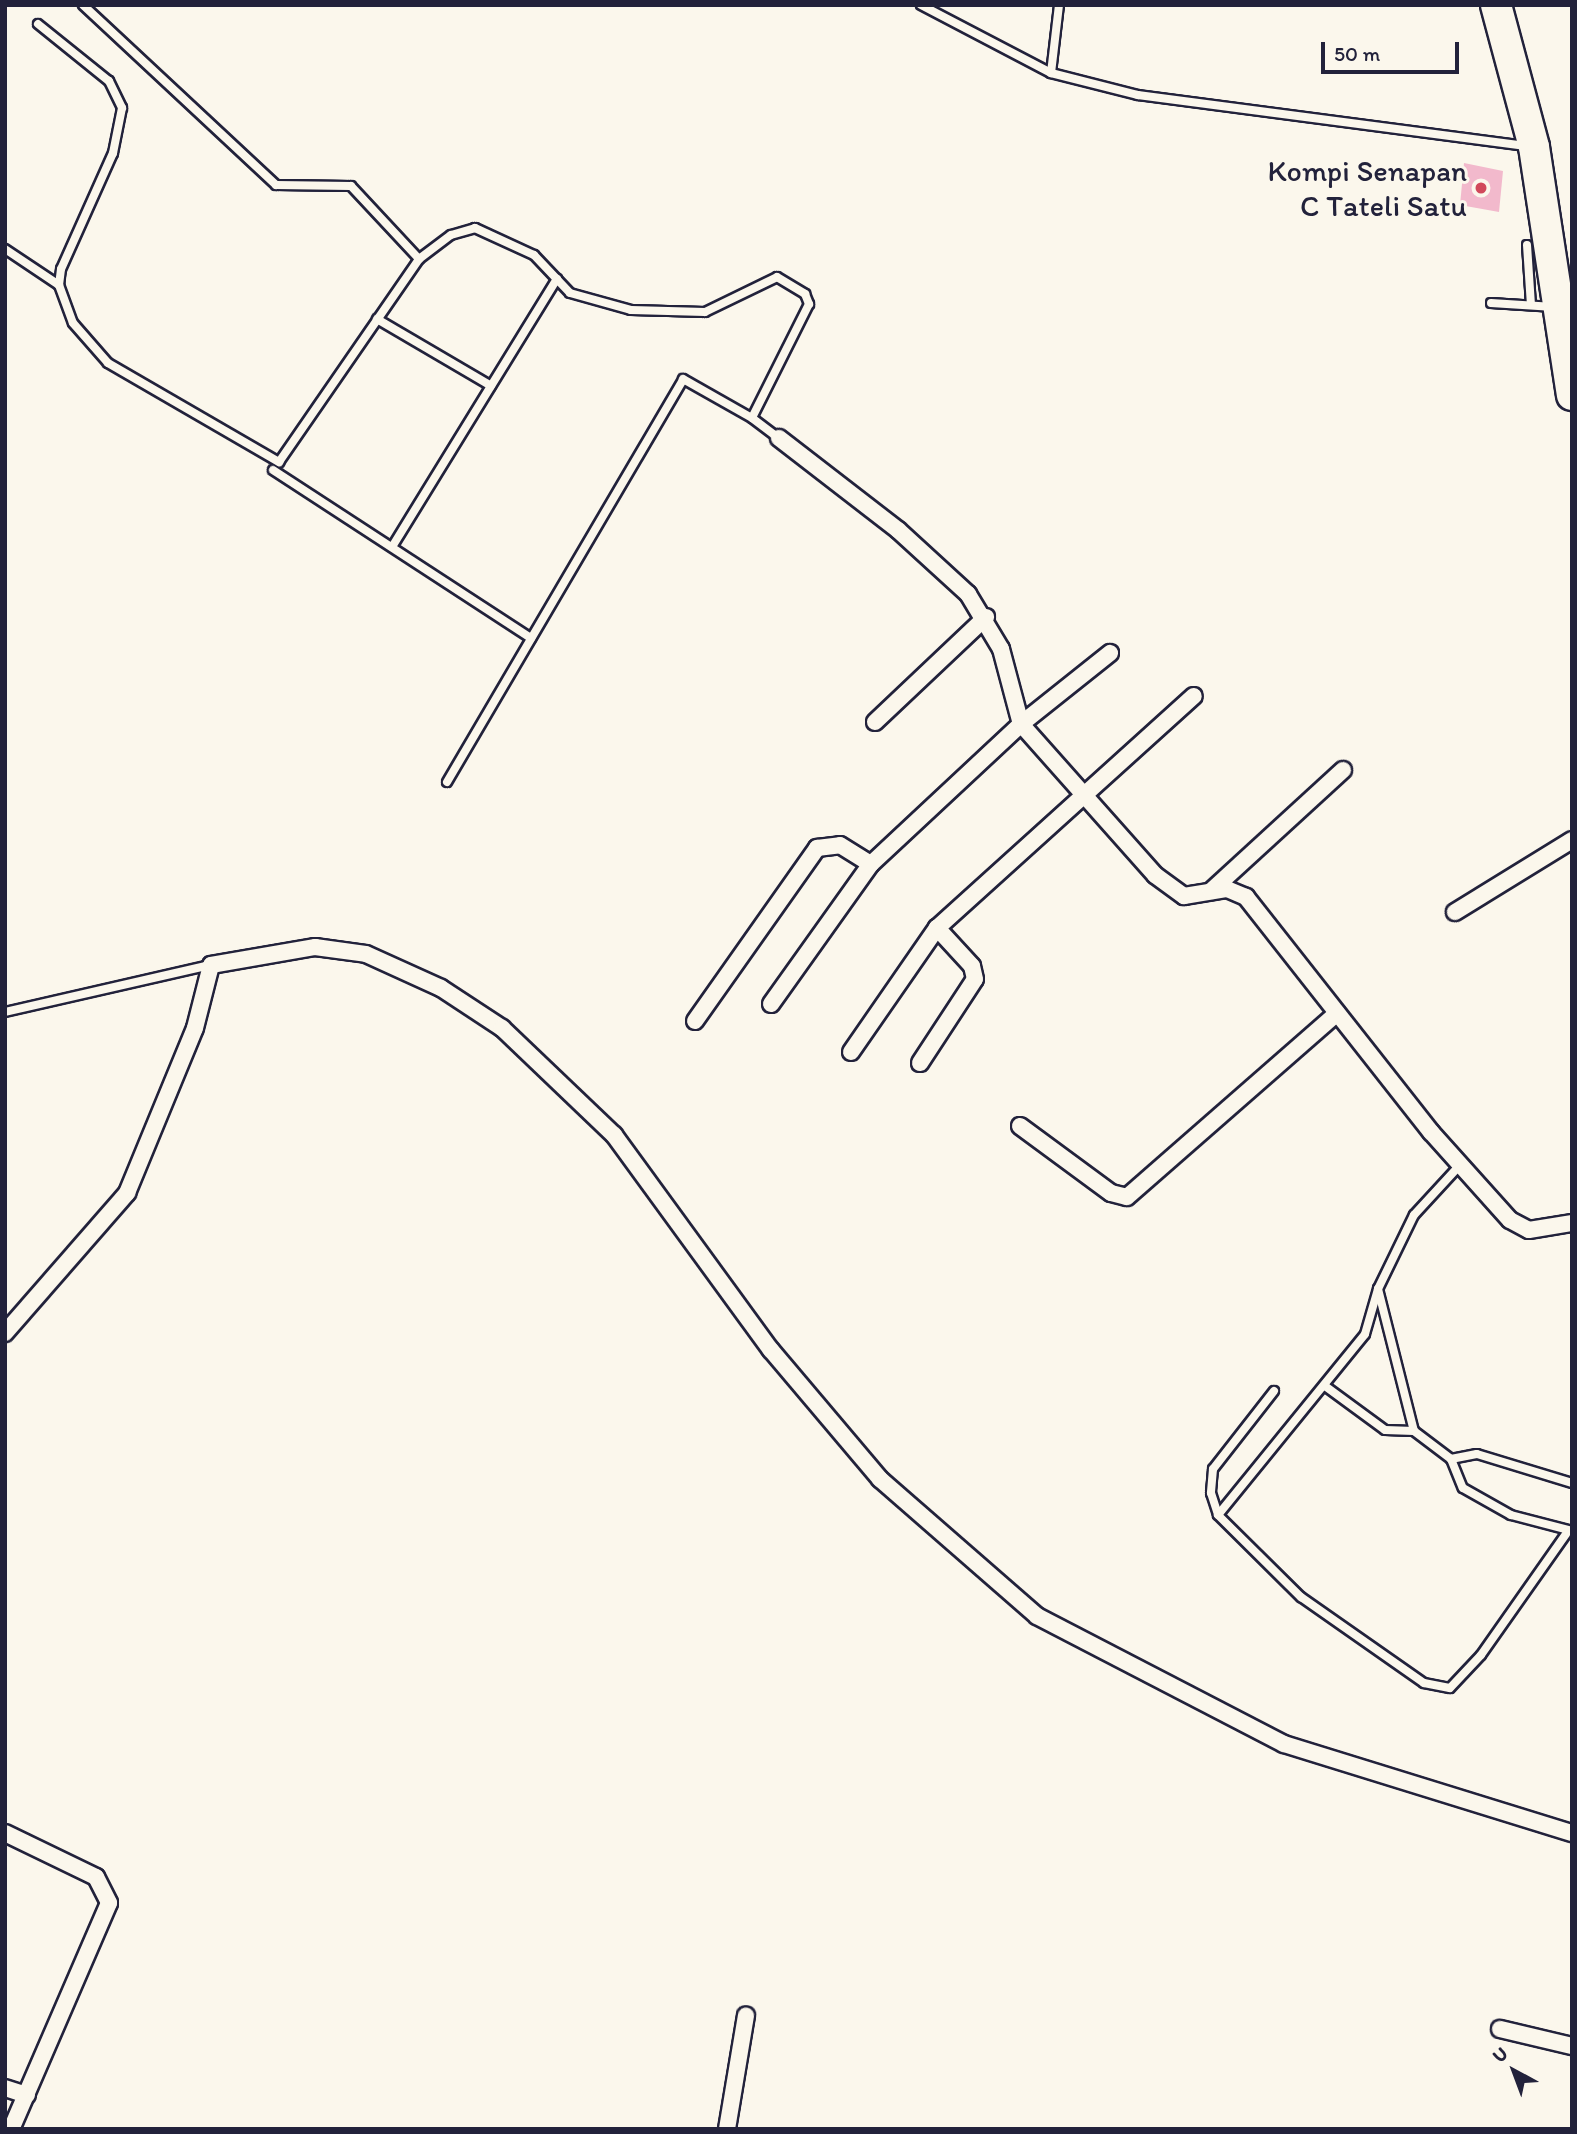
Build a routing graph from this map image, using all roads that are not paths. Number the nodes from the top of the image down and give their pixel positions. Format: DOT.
graph roads {
  1 [pos="83,5"];
  2 [pos="920,5"];
  3 [pos="1059,5"];
  4 [pos="1496,5"];
  5 [pos="38,24"];
  6 [pos="1052,73"];
  7 [pos="1534,147"];
  8 [pos="1527,245"];
  9 [pos="5,249"];
  10 [pos="419,259"];
  11 [pos="556,279"];
  12 [pos="59,285"];
  13 [pos="1491,303"];
  14 [pos="1531,305"];
  15 [pos="1561,308"];
  16 [pos="377,319"];
  17 [pos="1571,377"];
  18 [pos="491,386"];
  19 [pos="752,418"];
  20 [pos="779,438"];
  21 [pos="273,470"];
  22 [pos="392,547"];
  23 [pos="986,617"];
  24 [pos="531,638"];
  25 [pos="1110,653"];
  26 [pos="1194,696"];
  27 [pos="875,722"];
  28 [pos="1021,724"];
  29 [pos="1343,770"];
  30 [pos="447,782"];
  31 [pos="1081,792"];
  32 [pos="1572,840"];
  33 [pos="871,864"];
  34 [pos="1209,892"];
  35 [pos="1455,912"];
  36 [pos="937,928"];
  37 [pos="211,965"];
  38 [pos="771,1004"];
  39 [pos="5,1012"];
  40 [pos="1337,1013"];
  41 [pos="695,1021"];
  42 [pos="851,1052"];
  43 [pos="920,1063"];
  44 [pos="1020,1126"];
  45 [pos="1460,1165"];
  46 [pos="1572,1223"];
  47 [pos="1378,1289"];
  48 [pos="5,1333"];
  49 [pos="1325,1386"];
  50 [pos="1274,1391"];
  51 [pos="1414,1431"];
  52 [pos="1451,1459"];
  53 [pos="1572,1483"];
  54 [pos="1218,1515"];
  55 [pos="1569,1532"];
  56 [pos="5,1833"];
  57 [pos="1572,1833"];
  58 [pos="746,2016"];
  59 [pos="1500,2029"];
  60 [pos="1572,2046"];
  61 [pos="5,2088"];
  62 [pos="27,2095"];
  63 [pos="11,2129"];
  64 [pos="727,2129"];
  1 -- 10 [label="lane"];
  2 -- 6 [label="lane"];
  3 -- 6 [label="lane"];
  4 -- 7 [label="highway"];
  5 -- 12 [label="lane"];
  6 -- 7 [label="lane"];
  7 -- 15 [label="highway"];
  8 -- 14 [label="lane"];
  9 -- 12 [label="lane"];
  10 -- 11 [label="lane"];
  10 -- 16 [label="lane"];
  11 -- 18 [label="lane"];
  11 -- 19 [label="lane"];
  12 -- 16 [label="lane"];
  13 -- 14 [label="lane"];
  14 -- 15 [label="lane"];
  15 -- 17 [label="highway"];
  16 -- 18 [label="lane"];
  18 -- 22 [label="lane"];
  19 -- 20 [label="lane"];
  19 -- 24 [label="lane"];
  20 -- 23 [label="street"];
  21 -- 22 [label="lane"];
  22 -- 24 [label="lane"];
  23 -- 27 [label="street"];
  23 -- 28 [label="street"];
  24 -- 30 [label="lane"];
  25 -- 28 [label="street"];
  26 -- 31 [label="street"];
  28 -- 31 [label="street"];
  28 -- 33 [label="street"];
  29 -- 34 [label="street"];
  31 -- 34 [label="street"];
  31 -- 36 [label="street"];
  32 -- 35 [label="street"];
  33 -- 38 [label="street"];
  33 -- 41 [label="street"];
  34 -- 40 [label="street"];
  36 -- 42 [label="street"];
  36 -- 43 [label="street"];
  37 -- 39 [label="lane"];
  37 -- 48 [label="street"];
  37 -- 57 [label="street"];
  40 -- 44 [label="street"];
  40 -- 45 [label="street"];
  45 -- 46 [label="street"];
  45 -- 47 [label="lane"];
  47 -- 49 [label="lane"];
  47 -- 51 [label="lane"];
  49 -- 51 [label="lane"];
  49 -- 54 [label="lane"];
  50 -- 54 [label="lane"];
  51 -- 52 [label="lane"];
  52 -- 53 [label="lane"];
  52 -- 55 [label="lane"];
  54 -- 55 [label="lane"];
  56 -- 62 [label="street"];
  58 -- 64 [label="street"];
  59 -- 60 [label="street"];
  61 -- 62 [label="street"];
  62 -- 63 [label="street"];
}
